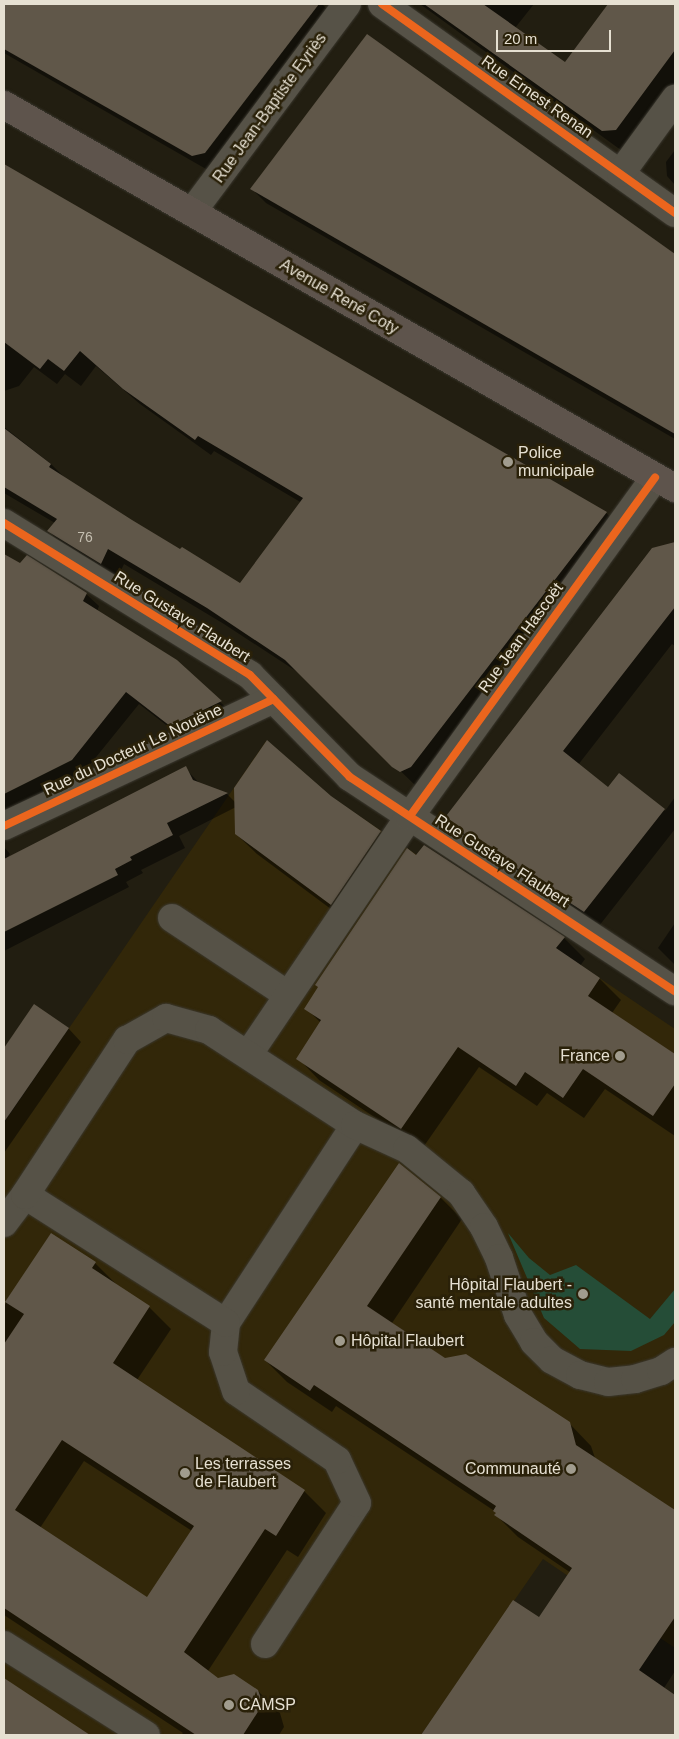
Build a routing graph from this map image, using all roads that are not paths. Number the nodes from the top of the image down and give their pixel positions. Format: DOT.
graph roads {
  1 [pos="346,4"];
  2 [pos="382,4"];
  3 [pos="675,99"];
  4 [pos="4,104"];
  5 [pos="621,173"];
  6 [pos="192,212"];
  7 [pos="675,213"];
  8 [pos="665,483"];
  9 [pos="4,523"];
  10 [pos="274,699"];
  11 [pos="410,816"];
  12 [pos="4,826"];
  13 [pos="172,918"];
  14 [pos="675,991"];
  15 [pos="288,995"];
  16 [pos="248,1055"];
  17 [pos="355,1125"];
  18 [pos="25,1195"];
  19 [pos="4,1223"];
  20 [pos="226,1323"];
  21 [pos="675,1362"];
  22 [pos="266,1644"];
  23 [pos="4,1645"];
  24 [pos="146,1735"];
  1 -- 6 [label="street, Rue Jean-Baptiste Eyriès"];
  2 -- 5 [label="street, Rue Ernest Renan"];
  3 -- 5 [label="street"];
  4 -- 6 [label="main road, Avenue René Coty"];
  5 -- 7 [label="street, Rue Ernest Renan"];
  6 -- 8 [label="main road, Avenue René Coty"];
  8 -- 11 [label="street, Rue Jean Hascoët"];
  9 -- 10 [label="street, Rue Gustave Flaubert"];
  10 -- 11 [label="street, Rue Gustave Flaubert"];
  10 -- 12 [label="street, Rue du Docteur Le Nouëne"];
  11 -- 14 [label="street, Rue Gustave Flaubert"];
  11 -- 15 [label="street, Rue Jean Hascoët"];
  13 -- 15 [label="street"];
  15 -- 16 [label="street, Rue Jean Hascoët"];
  16 -- 17 [label="street"];
  16 -- 18 [label="street"];
  17 -- 20 [label="street"];
  17 -- 21 [label="street"];
  18 -- 19 [label="street"];
  18 -- 20 [label="street"];
  20 -- 22 [label="street"];
  23 -- 24 [label="street"];
}
